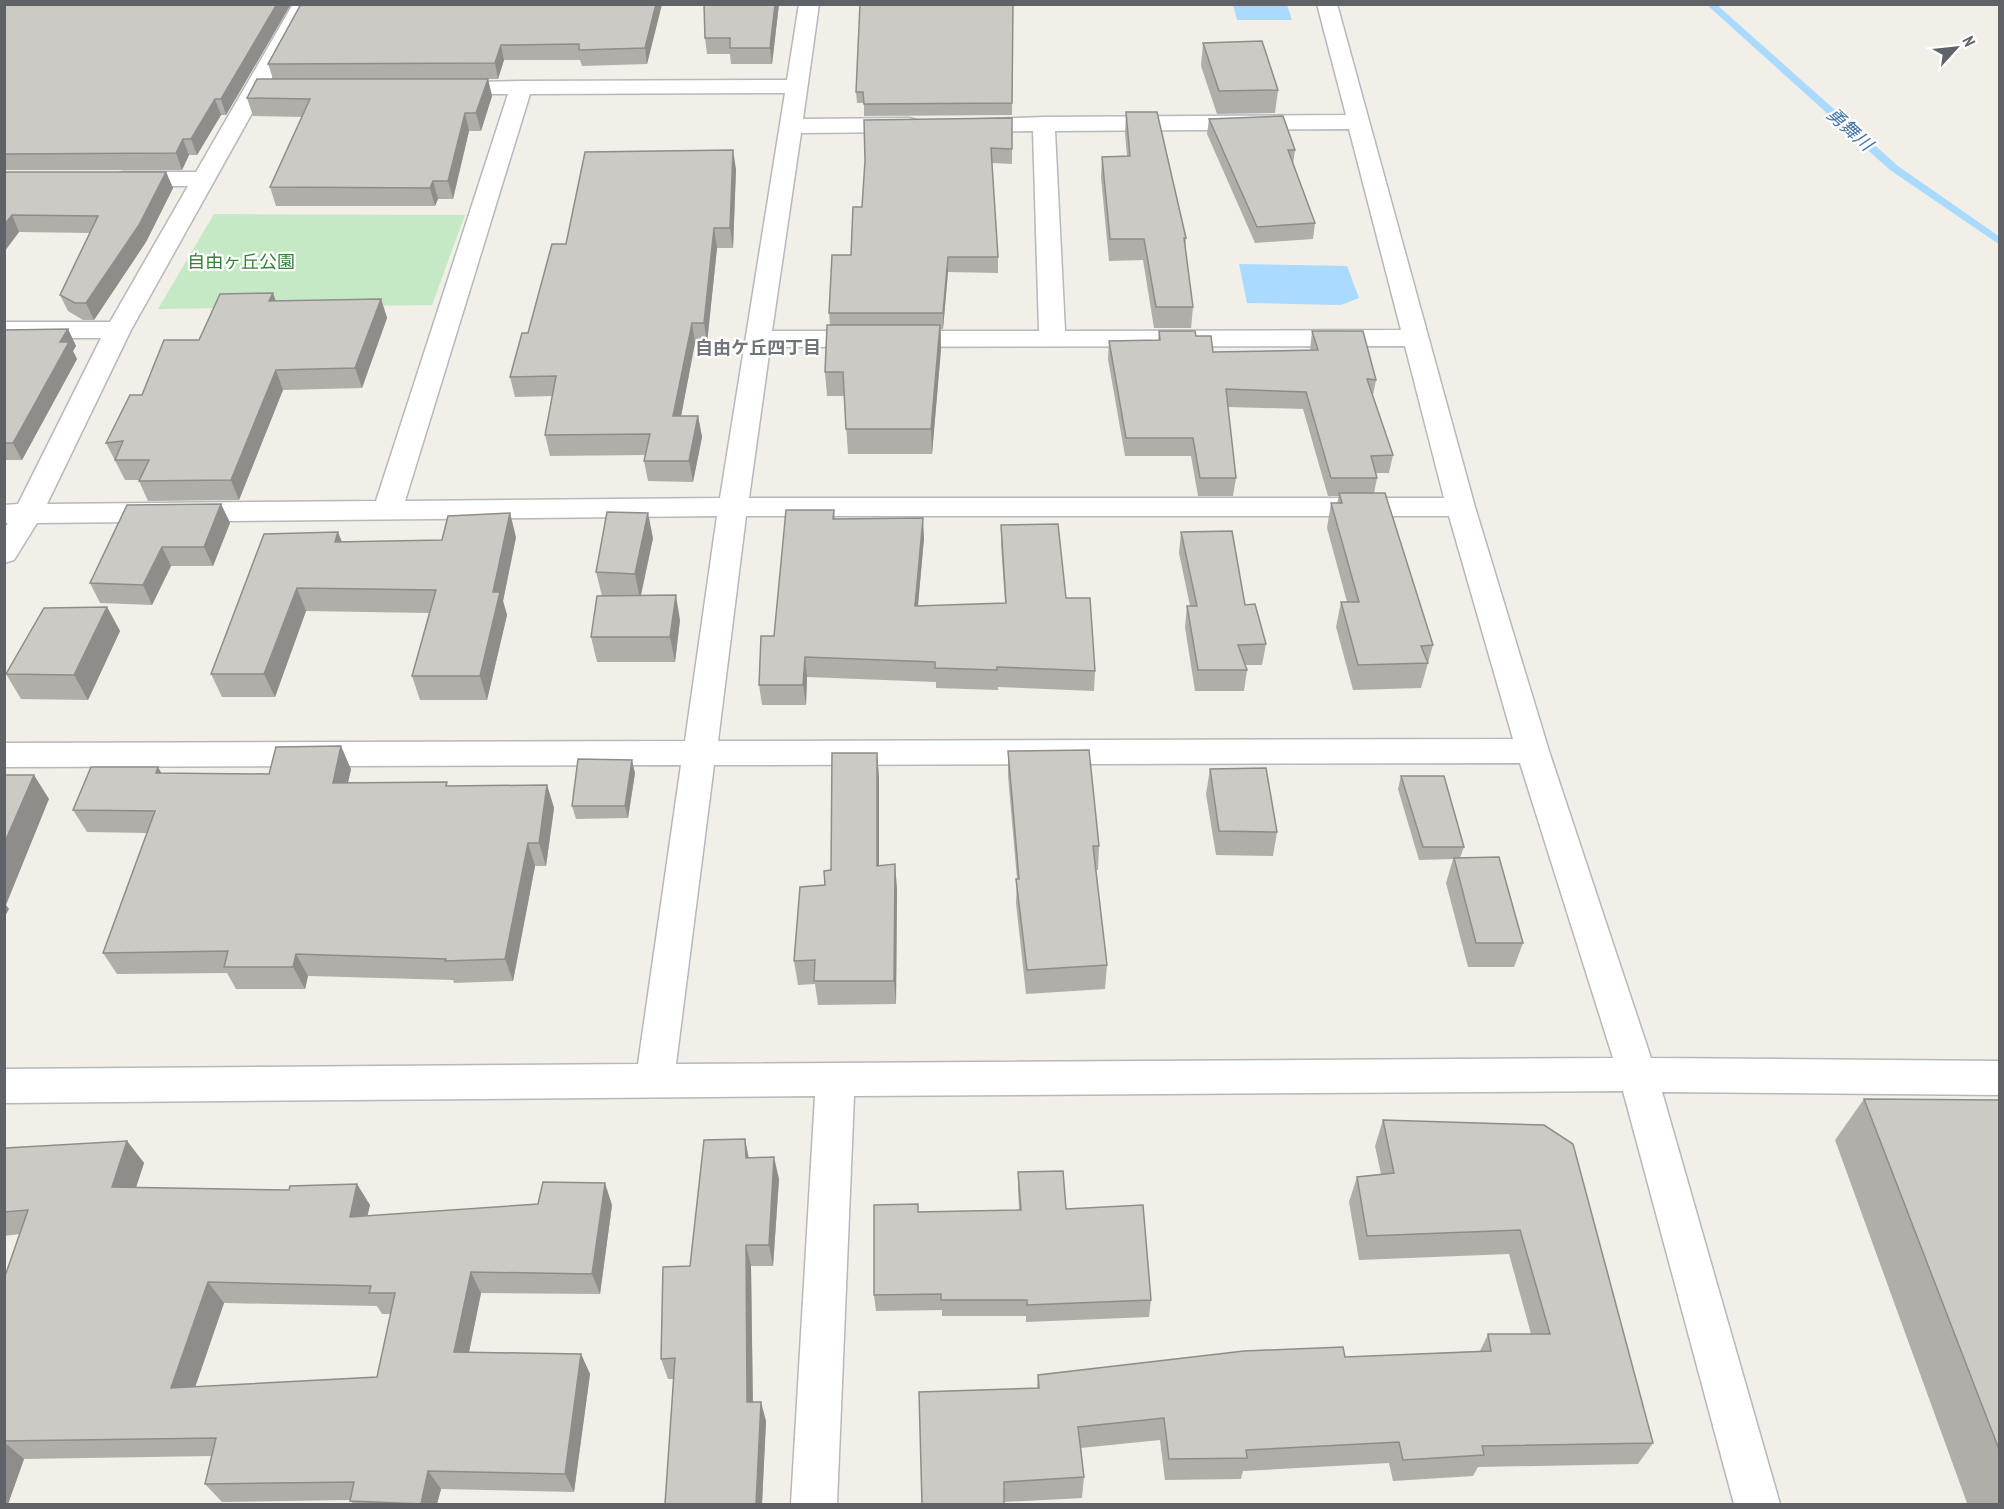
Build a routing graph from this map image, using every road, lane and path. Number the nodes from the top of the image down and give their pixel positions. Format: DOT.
graph roads {
  1 [pos="303,4"];
  2 [pos="809,4"];
  3 [pos="1327,4"];
  4 [pos="797,86"];
  5 [pos="521,87"];
  6 [pos="429,88"];
  7 [pos="1358,122"];
  8 [pos="1044,124"];
  9 [pos="791,126"];
  10 [pos="98,179"];
  11 [pos="203,179"];
  12 [pos="4,330"];
  13 [pos="118,330"];
  14 [pos="1052,337"];
  15 [pos="1417,338"];
  16 [pos="759,339"];
  17 [pos="733,507"];
  18 [pos="1461,507"];
  19 [pos="388,510"];
  20 [pos="16,514"];
  21 [pos="4,553"];
  22 [pos="1533,751"];
  23 [pos="700,752"];
  24 [pos="4,755"];
  25 [pos="1637,1074"];
  26 [pos="2000,1077"];
  27 [pos="835,1079"];
  28 [pos="655,1081"];
  29 [pos="4,1086"];
  30 [pos="814,1504"];
  31 [pos="1757,1504"];
  1 -- 11 [label="street"];
  2 -- 4 [label="street"];
  3 -- 7 [label="street"];
  4 -- 5 [label="street"];
  4 -- 9 [label="street"];
  5 -- 6 [label="street"];
  5 -- 19 [label="street"];
  7 -- 8 [label="street"];
  7 -- 15 [label="street"];
  8 -- 9 [label="street"];
  8 -- 14 [label="street"];
  9 -- 16 [label="street"];
  10 -- 11 [label="street"];
  11 -- 13 [label="street"];
  12 -- 13 [label="street"];
  13 -- 20 [label="street"];
  14 -- 15 [label="street"];
  14 -- 16 [label="street"];
  15 -- 18 [label="street"];
  16 -- 17 [label="street"];
  17 -- 18 [label="street"];
  17 -- 19 [label="street"];
  17 -- 23 [label="street"];
  18 -- 22 [label="street"];
  19 -- 20 [label="street"];
  20 -- 21 [label="street"];
  22 -- 23 [label="street"];
  22 -- 25 [label="street"];
  23 -- 24 [label="street"];
  23 -- 28 [label="street"];
  25 -- 26 [label="street"];
  25 -- 27 [label="street"];
  25 -- 31 [label="street"];
  27 -- 28 [label="street"];
  27 -- 30 [label="street"];
  28 -- 29 [label="street"];
}
